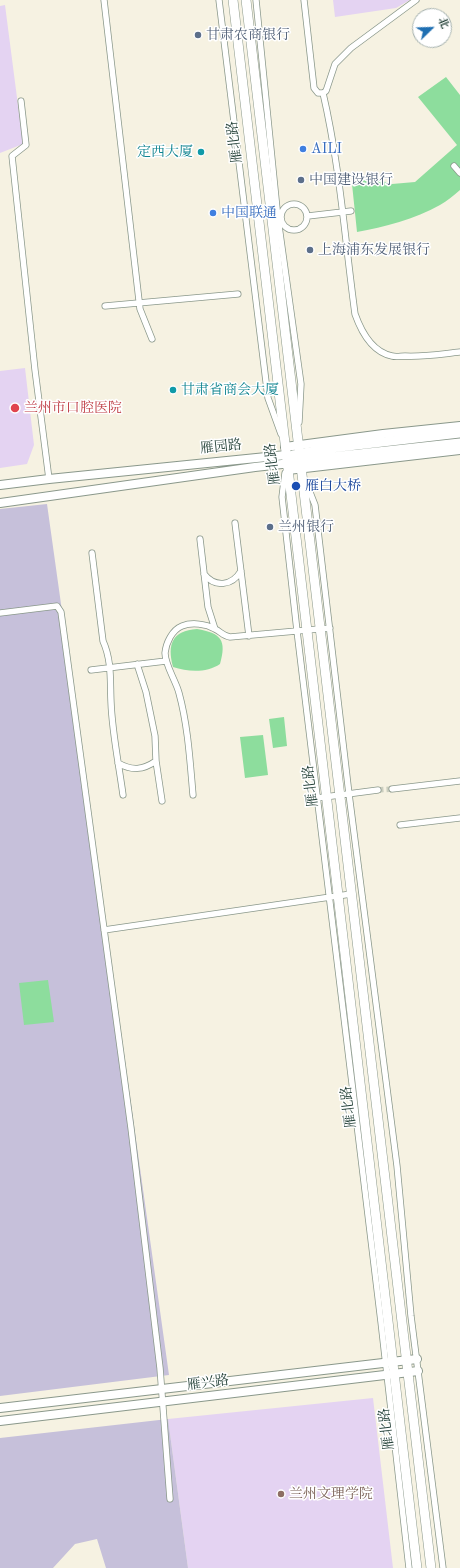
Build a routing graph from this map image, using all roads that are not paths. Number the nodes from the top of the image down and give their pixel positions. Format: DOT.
graph roads {
  1 [pos="104,0"];
  2 [pos="219,0"];
  3 [pos="233,0"];
  4 [pos="246,0"];
  5 [pos="256,0"];
  6 [pos="304,0"];
  7 [pos="416,0"];
  8 [pos="323,93"];
  9 [pos="21,101"];
  10 [pos="454,166"];
  11 [pos="460,173"];
  12 [pos="351,211"];
  13 [pos="342,212"];
  14 [pos="308,216"];
  15 [pos="277,219"];
  16 [pos="258,220"];
  17 [pos="238,294"];
  18 [pos="140,303"];
  19 [pos="105,306"];
  20 [pos="152,339"];
  21 [pos="460,352"];
  22 [pos="460,426"];
  23 [pos="460,433"];
  24 [pos="460,443"];
  25 [pos="460,450"];
  26 [pos="299,457"];
  27 [pos="286,459"];
  28 [pos="49,479"];
  29 [pos="0,485"];
  30 [pos="0,503"];
  31 [pos="234,523"];
  32 [pos="200,539"];
  33 [pos="92,553"];
  34 [pos="241,571"];
  35 [pos="203,572"];
  36 [pos="0,613"];
  37 [pos="215,628"];
  38 [pos="330,628"];
  39 [pos="320,630"];
  40 [pos="302,631"];
  41 [pos="249,636"];
  42 [pos="166,661"];
  43 [pos="137,664"];
  44 [pos="110,668"];
  45 [pos="91,670"];
  46 [pos="156,761"];
  47 [pos="118,763"];
  48 [pos="460,781"];
  49 [pos="392,789"];
  50 [pos="378,790"];
  51 [pos="344,794"];
  52 [pos="122,795"];
  53 [pos="193,796"];
  54 [pos="326,796"];
  55 [pos="317,798"];
  56 [pos="162,801"];
  57 [pos="460,818"];
  58 [pos="400,825"];
  59 [pos="351,894"];
  60 [pos="338,896"];
  61 [pos="328,898"];
  62 [pos="104,930"];
  63 [pos="417,1359"];
  64 [pos="406,1360"];
  65 [pos="389,1362"];
  66 [pos="418,1371"];
  67 [pos="408,1373"];
  68 [pos="390,1375"];
  69 [pos="161,1389"];
  70 [pos="162,1401"];
  71 [pos="0,1408"];
  72 [pos="0,1421"];
  73 [pos="170,1499"];
  74 [pos="409,1568"];
  75 [pos="417,1568"];
  76 [pos="431,1568"];
  77 [pos="443,1568"];
  1 -- 18 [label="street"];
  2 -- 27 [label="street"];
  3 -- 16 [label="main road, 雁北路"];
  4 -- 15 [label="main road, 雁北路"];
  5 -- 15 [label="street"];
  6 -- 8 [label="street"];
  7 -- 8 [label="street"];
  8 -- 13 [label="street"];
  9 -- 28 [label="street"];
  10 -- 11 [label="street"];
  12 -- 13 [label="street"];
  13 -- 14 [label="street"];
  13 -- 21 [label="street"];
  14 -- 15 [label="street"];
  14 -- 15 [label="street"];
  15 -- 16 [label="street"];
  15 -- 26 [label="main road, 雁北路"];
  16 -- 27 [label="main road, 雁北路"];
  17 -- 18 [label="street"];
  18 -- 19 [label="street"];
  18 -- 20 [label="street"];
  22 -- 26 [label="main road, 雁园路"];
  23 -- 26 [label="main road, 雁园路"];
  24 -- 26 [label="main road, 雁园路"];
  25 -- 26 [label="main road, 雁园路"];
  26 -- 27 [label="main road, 雁园路"];
  26 -- 27 [label="main road, 雁园路"];
  26 -- 38 [label="street"];
  26 -- 39 [label="main road, 雁北路"];
  27 -- 28 [label="main road, 雁园路"];
  27 -- 30 [label="main road, 雁园路"];
  27 -- 40 [label="main road, 雁北路"];
  28 -- 29 [label="main road, 雁园路"];
  31 -- 34 [label="street"];
  32 -- 35 [label="street"];
  33 -- 44 [label="street"];
  34 -- 35 [label="street"];
  34 -- 41 [label="street"];
  35 -- 37 [label="street"];
  36 -- 62 [label="street"];
  37 -- 41 [label="street"];
  37 -- 42 [label="street"];
  38 -- 39 [label="street"];
  38 -- 51 [label="street"];
  39 -- 40 [label="street"];
  39 -- 51 [label="main road, 雁北路"];
  40 -- 41 [label="street"];
  40 -- 54 [label="main road, 雁北路"];
  40 -- 55 [label="street"];
  42 -- 43 [label="street"];
  42 -- 53 [label="street"];
  43 -- 44 [label="street"];
  43 -- 46 [label="street"];
  44 -- 45 [label="street"];
  44 -- 47 [label="street"];
  46 -- 47 [label="street"];
  46 -- 56 [label="street"];
  47 -- 52 [label="street"];
  48 -- 49 [label="street"];
  50 -- 51 [label="street"];
  51 -- 54 [label="street"];
  51 -- 59 [label="main road, 雁北路"];
  51 -- 63 [label="street"];
  54 -- 55 [label="street"];
  54 -- 60 [label="main road, 雁北路"];
  55 -- 61 [label="street"];
  57 -- 58 [label="street"];
  59 -- 60 [label="street"];
  59 -- 64 [label="main road, 雁北路"];
  60 -- 61 [label="street"];
  60 -- 65 [label="main road, 雁北路"];
  61 -- 62 [label="street"];
  61 -- 65 [label="street"];
  62 -- 69 [label="street"];
  63 -- 64 [label="main road, 雁兴路"];
  63 -- 66 [label="street"];
  64 -- 65 [label="main road, 雁兴路"];
  64 -- 67 [label="main road, 雁北路"];
  65 -- 68 [label="main road, 雁北路"];
  65 -- 69 [label="main road, 雁兴路"];
  66 -- 67 [label="main road, 雁兴路"];
  66 -- 77 [label="street"];
  67 -- 68 [label="main road, 雁兴路"];
  67 -- 76 [label="main road, 雁北路"];
  68 -- 70 [label="main road, 雁兴路"];
  68 -- 74 [label="street"];
  68 -- 75 [label="main road, 雁北路"];
  69 -- 70 [label="street"];
  69 -- 71 [label="main road, 雁兴路"];
  70 -- 72 [label="main road, 雁兴路"];
  70 -- 73 [label="street"];
}
